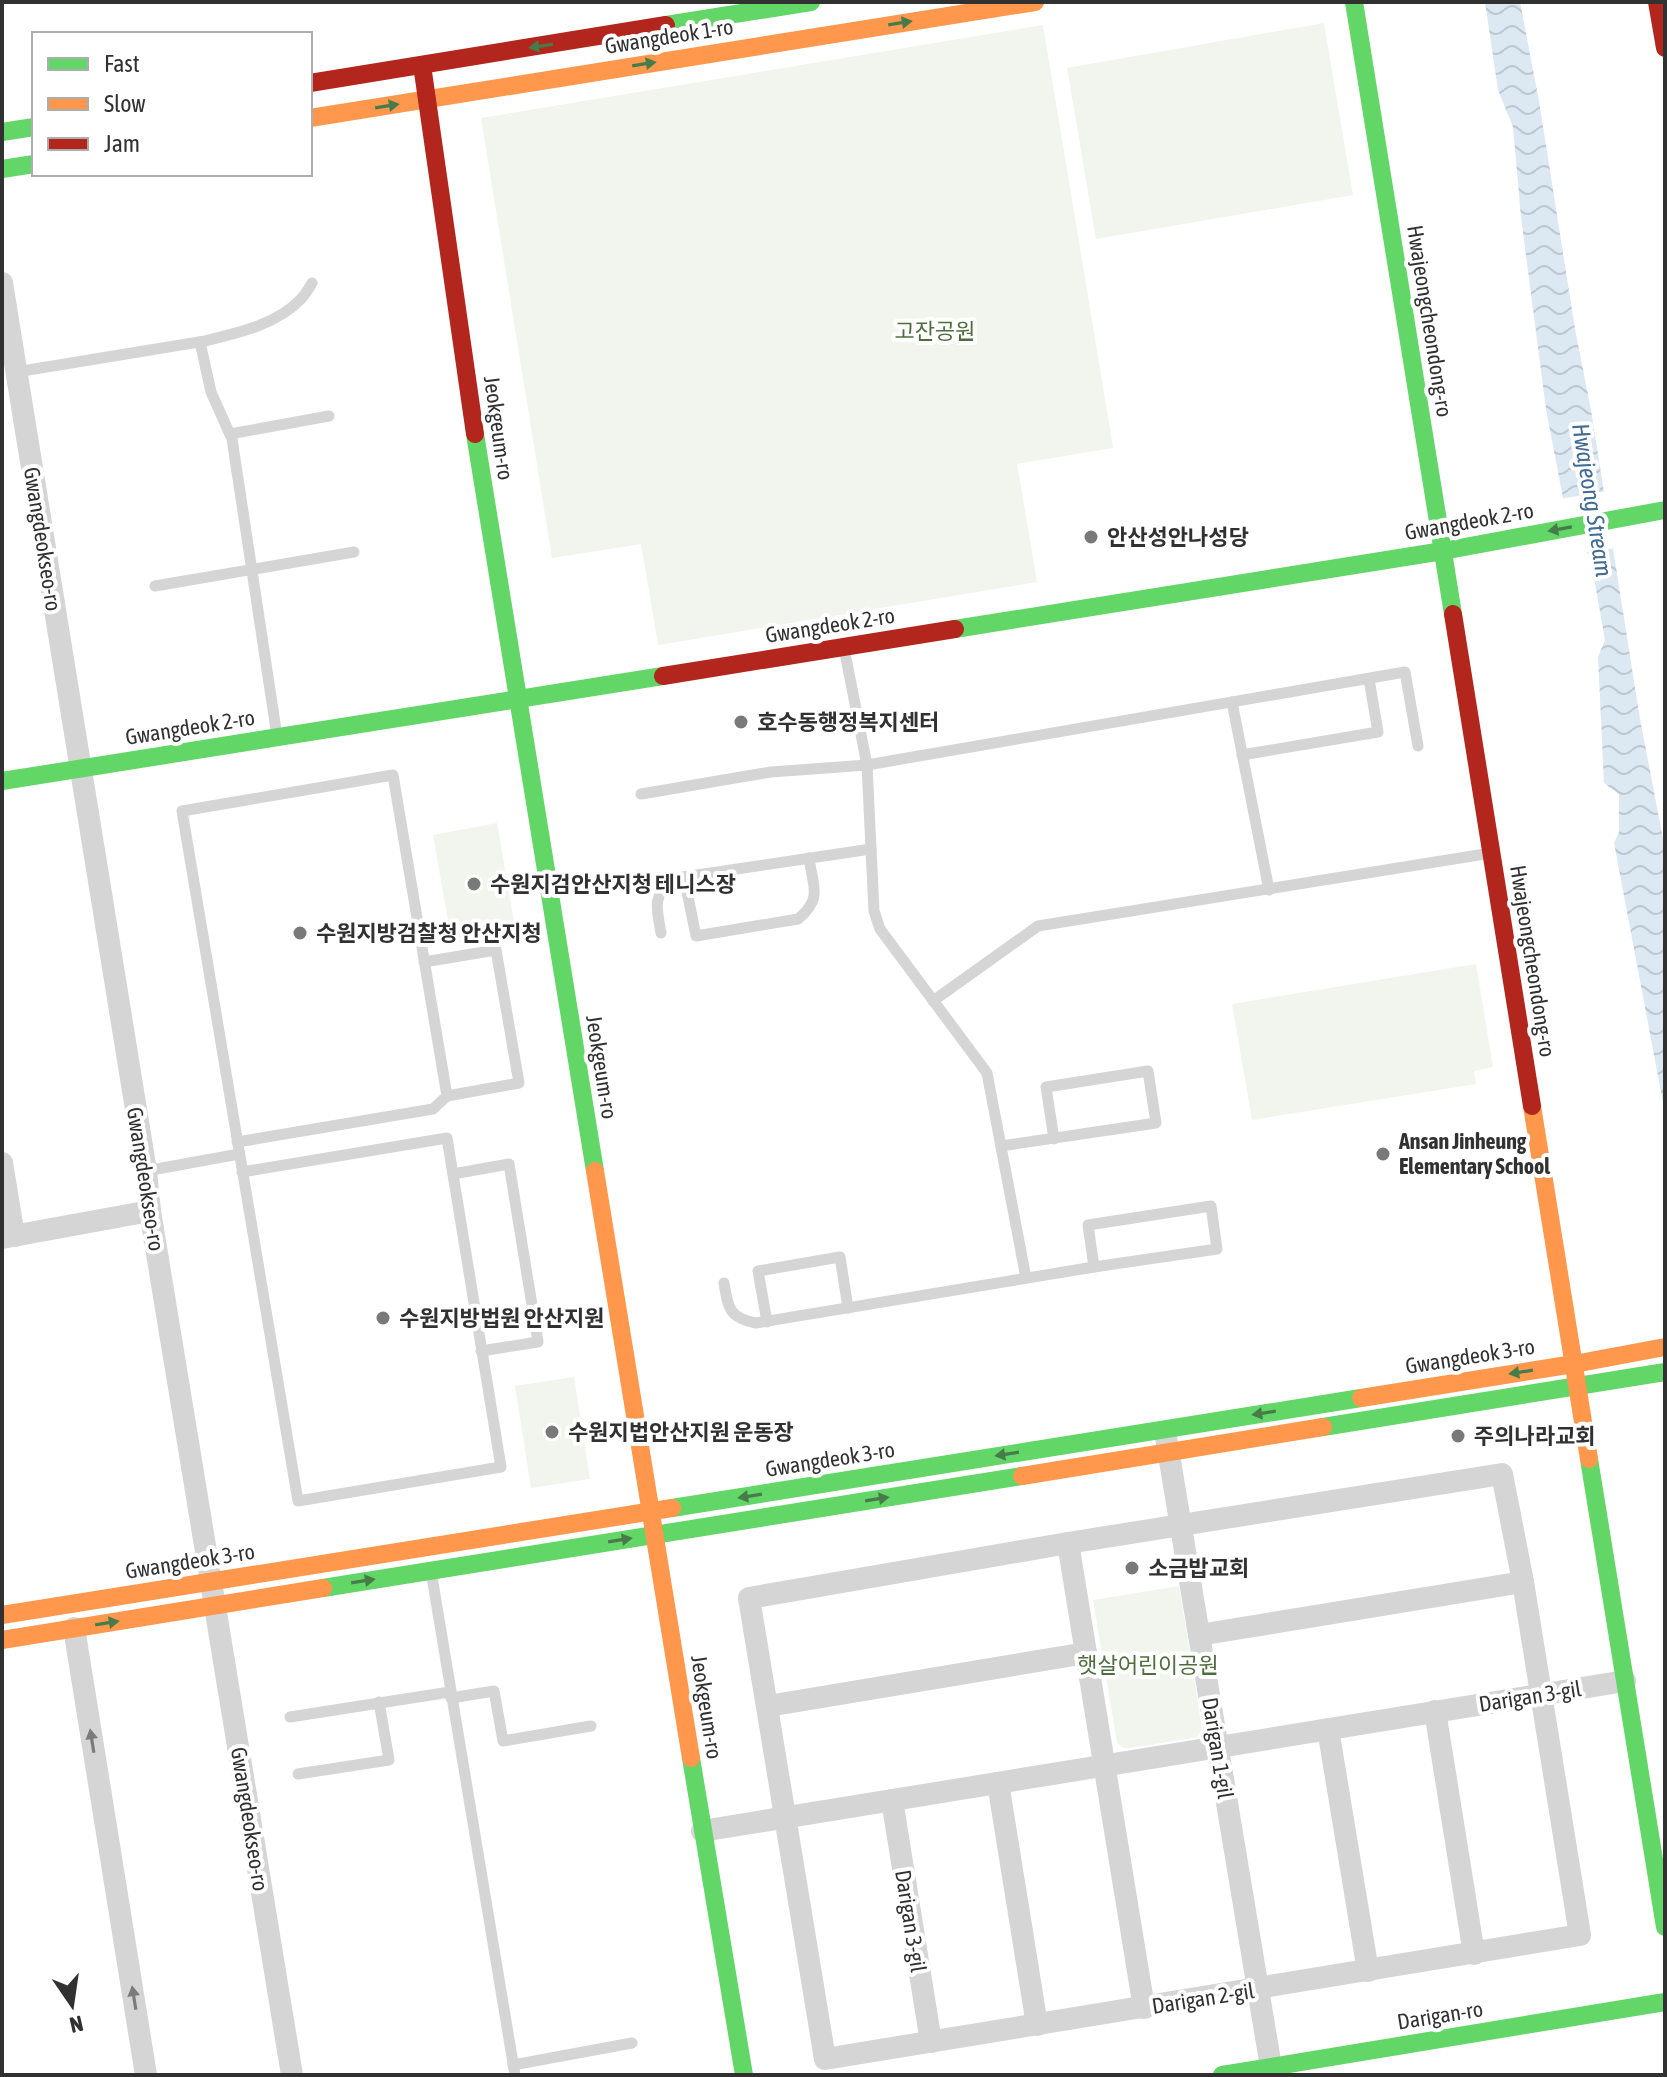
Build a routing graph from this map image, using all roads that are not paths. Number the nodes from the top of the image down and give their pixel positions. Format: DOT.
graph roads {
  1 [pos="811,2"];
  2 [pos="1035,2"];
  3 [pos="1354,2"];
  4 [pos="1657,2"];
  5 [pos="1665,48"];
  6 [pos="422,65"];
  7 [pos="312,83"];
  8 [pos="428,99"];
  9 [pos="312,118"];
  10 [pos="32,127"];
  11 [pos="2,132"];
  12 [pos="32,164"];
  13 [pos="2,169"];
  14 [pos="2,283"];
  15 [pos="312,283"];
  16 [pos="200,342"];
  17 [pos="9,373"];
  18 [pos="329,416"];
  19 [pos="230,434"];
  20 [pos="1660,511"];
  21 [pos="1443,551"];
  22 [pos="354,552"];
  23 [pos="253,569"];
  24 [pos="155,586"];
  25 [pos="843,647"];
  26 [pos="1369,679"];
  27 [pos="517,699"];
  28 [pos="1232,702"];
  29 [pos="278,737"];
  30 [pos="1418,746"];
  31 [pos="1242,755"];
  32 [pos="867,765"];
  33 [pos="80,768"];
  34 [pos="2,781"];
  35 [pos="641,794"];
  36 [pos="871,849"];
  37 [pos="1492,853"];
  38 [pos="809,858"];
  39 [pos="684,877"];
  40 [pos="1269,890"];
  41 [pos="661,933"];
  42 [pos="424,962"];
  43 [pos="933,1001"];
  44 [pos="447,1096"];
  45 [pos="1054,1139"];
  46 [pos="1001,1146"];
  47 [pos="238,1148"];
  48 [pos="2,1163"];
  49 [pos="146,1171"];
  50 [pos="242,1172"];
  51 [pos="453,1174"];
  52 [pos="150,1211"];
  53 [pos="8,1237"];
  54 [pos="1094,1267"];
  55 [pos="1026,1278"];
  56 [pos="724,1283"];
  57 [pos="848,1308"];
  58 [pos="767,1322"];
  59 [pos="1659,1348"];
  60 [pos="481,1351"];
  61 [pos="1574,1364"];
  62 [pos="1661,1372"];
  63 [pos="1577,1386"];
  64 [pos="1164,1429"];
  65 [pos="1168,1452"];
  66 [pos="652,1512"];
  67 [pos="1181,1526"];
  68 [pos="656,1535"];
  69 [pos="1068,1543"];
  70 [pos="431,1570"];
  71 [pos="212,1582"];
  72 [pos="1523,1582"];
  73 [pos="216,1605"];
  74 [pos="2,1615"];
  75 [pos="74,1628"];
  76 [pos="1199,1635"];
  77 [pos="2,1640"];
  78 [pos="1086,1653"];
  79 [pos="1625,1681"];
  80 [pos="451,1695"];
  81 [pos="1541,1695"];
  82 [pos="379,1702"];
  83 [pos="768,1706"];
  84 [pos="1435,1711"];
  85 [pos="290,1717"];
  86 [pos="591,1726"];
  87 [pos="1328,1729"];
  88 [pos="1218,1748"];
  89 [pos="1105,1766"];
  90 [pos="298,1774"];
  91 [pos="998,1783"];
  92 [pos="892,1800"];
  93 [pos="786,1816"];
  94 [pos="702,1831"];
  95 [pos="1665,1927"];
  96 [pos="1474,1954"];
  97 [pos="1368,1971"];
  98 [pos="1258,1989"];
  99 [pos="1665,2002"];
  100 [pos="1144,2008"];
  101 [pos="1037,2025"];
  102 [pos="931,2042"];
  103 [pos="632,2043"];
  104 [pos="1271,2067"];
  105 [pos="514,2070"];
  106 [pos="146,2075"];
  107 [pos="292,2075"];
  108 [pos="744,2075"];
  109 [pos="1222,2075"];
  1 -- 6 [label="street, Gwangdeok 1-ro, one-way"];
  8 -- 2 [label="street, Gwangdeok 1-ro, one-way"];
  3 -- 21 [label="street, Hwajeongcheondong-ro"];
  4 -- 5 [label="street"];
  6 -- 7 [label="street, Gwangdeok 1-ro"];
  6 -- 8 [label="street, Jeokgeum-ro"];
  9 -- 8 [label="street, Gwangdeok 1-ro, one-way"];
  8 -- 27 [label="street, Jeokgeum-ro"];
  10 -- 11 [label="street"];
  12 -- 13 [label="street"];
  14 -- 17 [label="street, Gwangdeokseo-ro"];
  15 -- 16 [label="lane"];
  16 -- 17 [label="lane"];
  16 -- 19 [label="lane"];
  17 -- 33 [label="street, Gwangdeokseo-ro"];
  18 -- 19 [label="lane"];
  19 -- 23 [label="lane"];
  20 -- 21 [label="street, Gwangdeok 2-ro, one-way"];
  21 -- 25 [label="street, Gwangdeok 2-ro"];
  21 -- 37 [label="street, Hwajeongcheondong-ro"];
  22 -- 23 [label="lane"];
  23 -- 24 [label="lane"];
  23 -- 29 [label="lane"];
  25 -- 27 [label="street, Gwangdeok 2-ro"];
  25 -- 32 [label="lane"];
  26 -- 28 [label="lane"];
  26 -- 30 [label="lane"];
  26 -- 31 [label="lane"];
  27 -- 29 [label="street, Gwangdeok 2-ro"];
  27 -- 66 [label="street, Jeokgeum-ro"];
  28 -- 31 [label="lane"];
  28 -- 32 [label="lane"];
  29 -- 33 [label="street, Gwangdeok 2-ro"];
  31 -- 40 [label="lane"];
  32 -- 35 [label="lane"];
  32 -- 36 [label="lane"];
  33 -- 34 [label="street, Gwangdeok 2-ro"];
  33 -- 49 [label="street, Gwangdeokseo-ro"];
  36 -- 38 [label="lane"];
  36 -- 43 [label="lane"];
  37 -- 40 [label="lane"];
  37 -- 61 [label="street, Hwajeongcheondong-ro"];
  38 -- 39 [label="lane"];
  38 -- 39 [label="lane"];
  39 -- 41 [label="lane"];
  40 -- 43 [label="lane"];
  42 -- 44 [label="lane"];
  42 -- 44 [label="lane"];
  42 -- 47 [label="lane"];
  43 -- 46 [label="lane"];
  44 -- 47 [label="lane"];
  45 -- 45 [label="lane"];
  45 -- 46 [label="lane"];
  46 -- 55 [label="lane"];
  47 -- 49 [label="lane"];
  47 -- 50 [label="lane"];
  48 -- 53 [label="street"];
  49 -- 52 [label="street, Gwangdeokseo-ro"];
  50 -- 51 [label="lane"];
  50 -- 60 [label="lane"];
  51 -- 60 [label="lane"];
  51 -- 60 [label="lane"];
  52 -- 53 [label="street"];
  52 -- 71 [label="street, Gwangdeokseo-ro"];
  54 -- 54 [label="lane"];
  54 -- 55 [label="lane"];
  55 -- 57 [label="lane"];
  56 -- 58 [label="lane"];
  57 -- 58 [label="lane"];
  57 -- 58 [label="lane"];
  59 -- 61 [label="street, Gwangdeok 3-ro"];
  61 -- 63 [label="street, Hwajeongcheondong-ro"];
  61 -- 64 [label="street, Gwangdeok 3-ro, one-way"];
  62 -- 63 [label="street"];
  63 -- 65 [label="street"];
  63 -- 79 [label="street, Hwajeongcheondong-ro"];
  64 -- 65 [label="street, Darigan 1-gil"];
  64 -- 66 [label="street, Gwangdeok 3-ro, one-way"];
  65 -- 67 [label="street, Darigan 1-gil"];
  68 -- 65 [label="street, one-way"];
  66 -- 68 [label="street, Jeokgeum-ro"];
  66 -- 71 [label="street, Gwangdeok 3-ro"];
  67 -- 69 [label="street, Darigan 2-gil"];
  67 -- 72 [label="street, Darigan 2-gil"];
  67 -- 76 [label="street, Darigan 1-gil"];
  70 -- 68 [label="street, one-way"];
  68 -- 94 [label="street, Jeokgeum-ro"];
  69 -- 78 [label="street"];
  69 -- 83 [label="street, Darigan 2-gil"];
  73 -- 70 [label="street, one-way"];
  70 -- 80 [label="lane"];
  71 -- 73 [label="street, Gwangdeokseo-ro"];
  71 -- 74 [label="street, Gwangdeok 3-ro"];
  72 -- 76 [label="street"];
  72 -- 81 [label="street, Darigan 2-gil"];
  75 -- 73 [label="street, one-way"];
  73 -- 107 [label="street, Gwangdeokseo-ro"];
  75 -- 77 [label="street"];
  106 -- 75 [label="street, one-way"];
  76 -- 88 [label="street, Darigan 1-gil"];
  78 -- 83 [label="street"];
  78 -- 89 [label="street"];
  79 -- 81 [label="street, Darigan 3-gil"];
  79 -- 95 [label="street, Hwajeongcheondong-ro"];
  80 -- 82 [label="lane"];
  80 -- 86 [label="lane"];
  80 -- 105 [label="lane"];
  81 -- 84 [label="street, Darigan 3-gil"];
  81 -- 96 [label="street, Darigan 2-gil"];
  82 -- 85 [label="lane"];
  82 -- 90 [label="lane"];
  83 -- 93 [label="street, Darigan 2-gil"];
  84 -- 87 [label="street, Darigan 3-gil"];
  84 -- 96 [label="street"];
  87 -- 88 [label="street, Darigan 3-gil"];
  87 -- 97 [label="street"];
  88 -- 89 [label="street, Darigan 3-gil"];
  88 -- 98 [label="street, Darigan 1-gil"];
  89 -- 91 [label="street, Darigan 3-gil"];
  89 -- 100 [label="street"];
  91 -- 92 [label="street, Darigan 3-gil"];
  91 -- 101 [label="street"];
  92 -- 93 [label="street, Darigan 3-gil"];
  92 -- 102 [label="street, Darigan 3-gil"];
  93 -- 94 [label="street, Darigan 3-gil"];
  93 -- 102 [label="street, Darigan 2-gil"];
  94 -- 108 [label="street, Jeokgeum-ro"];
  96 -- 97 [label="street, Darigan 2-gil"];
  97 -- 98 [label="street, Darigan 2-gil"];
  98 -- 100 [label="street, Darigan 2-gil"];
  98 -- 104 [label="street, Darigan 1-gil"];
  99 -- 104 [label="street, Darigan-ro"];
  100 -- 101 [label="street, Darigan 2-gil"];
  101 -- 102 [label="street, Darigan 2-gil"];
  103 -- 105 [label="lane"];
  104 -- 109 [label="street, Darigan-ro"];
}
